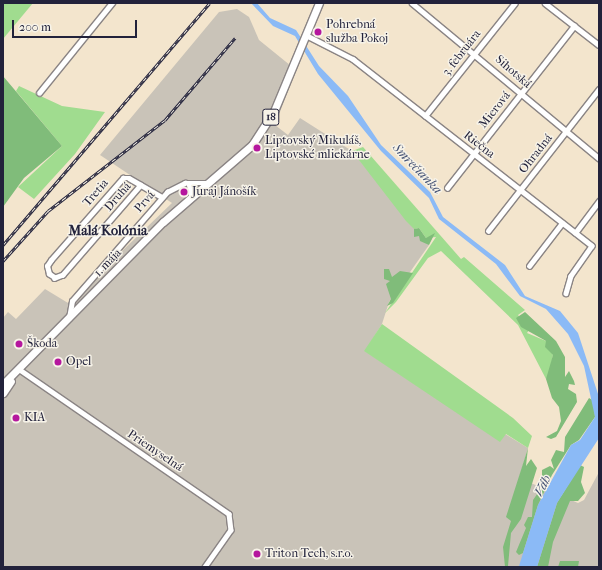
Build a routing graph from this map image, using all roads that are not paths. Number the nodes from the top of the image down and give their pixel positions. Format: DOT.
graph roads {
  1 [pos="112,3"];
  2 [pos="319,3"];
  3 [pos="412,3"];
  4 [pos="515,3"];
  5 [pos="545,3"];
  6 [pos="574,26"];
  7 [pos="305,36"];
  8 [pos="599,45"];
  9 [pos="476,52"];
  10 [pos="599,89"];
  11 [pos="522,92"];
  12 [pos="39,93"];
  13 [pos="425,116"];
  14 [pos="567,130"];
  15 [pos="474,154"];
  16 [pos="599,158"];
  17 [pos="189,182"];
  18 [pos="210,183"];
  19 [pos="141,185"];
  20 [pos="447,188"];
  21 [pos="520,191"];
  22 [pos="162,197"];
  23 [pos="192,197"];
  24 [pos="599,201"];
  25 [pos="562,223"];
  26 [pos="488,231"];
  27 [pos="575,233"];
  28 [pos="529,266"];
  29 [pos="63,275"];
  30 [pos="566,293"];
  31 [pos="69,318"];
  32 [pos="19,369"];
  33 [pos="3,384"];
  34 [pos="3,393"];
  35 [pos="205,567"];
  1 -- 12 [label="street"];
  2 -- 7 [label="main road, 18"];
  3 -- 9 [label="street, Sihotská"];
  4 -- 9 [label="street, 3. februára"];
  5 -- 6 [label="street"];
  6 -- 8 [label="street"];
  6 -- 11 [label="street, Mierová"];
  7 -- 13 [label="street, Riečna"];
  7 -- 18 [label="main road, 1. mája / 18"];
  9 -- 11 [label="street, Sihotská"];
  9 -- 13 [label="street, 3. februára"];
  10 -- 14 [label="street, Ohradná"];
  11 -- 14 [label="street, Sihotská"];
  11 -- 15 [label="street, Mierová"];
  13 -- 15 [label="street, Riečna"];
  14 -- 16 [label="street, Sihotská"];
  14 -- 21 [label="street, Ohradná"];
  15 -- 20 [label="street, Mierová"];
  15 -- 21 [label="street, Riečna"];
  17 -- 18 [label="street, Prvá"];
  17 -- 22 [label="street, Prvá"];
  17 -- 23 [label="street"];
  18 -- 23 [label="main road, 1. mája / 18"];
  19 -- 22 [label="street"];
  19 -- 29 [label="street, Druhá"];
  19 -- 29 [label="street, Tretia"];
  21 -- 25 [label="street, Riečna"];
  21 -- 26 [label="street, Ohradná"];
  22 -- 31 [label="street, Prvá"];
  23 -- 31 [label="main road, 1. mája / 18"];
  24 -- 27 [label="street"];
  25 -- 27 [label="street, Riečna"];
  25 -- 28 [label="street"];
  27 -- 30 [label="street, Riečna"];
  31 -- 32 [label="main road, 1. mája / 18"];
  32 -- 33 [label="main road, 1. mája / 18"];
  32 -- 34 [label="main road, 1. mája / 18"];
  32 -- 35 [label="street, Priemyselná"];
}
